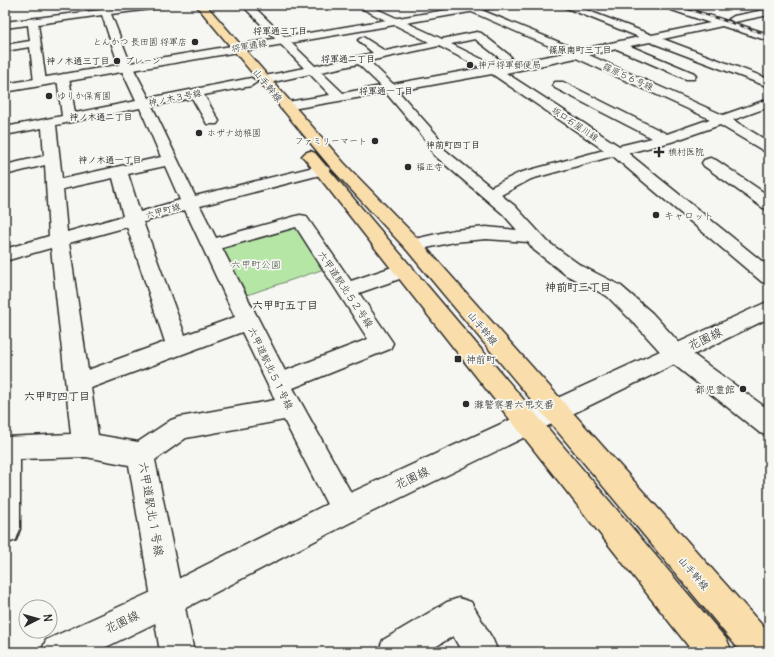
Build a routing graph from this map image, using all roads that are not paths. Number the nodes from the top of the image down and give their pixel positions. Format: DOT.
graph roads {
  1 [pos="159,5"];
  2 [pos="189,5"];
  3 [pos="201,5"];
  4 [pos="247,5"];
  5 [pos="363,5"];
  6 [pos="493,5"];
  7 [pos="564,5"];
  8 [pos="666,5"];
  9 [pos="690,5"];
  10 [pos="466,7"];
  11 [pos="104,9"];
  12 [pos="769,12"];
  13 [pos="394,21"];
  14 [pos="728,21"];
  15 [pos="33,22"];
  16 [pos="5,25"];
  17 [pos="769,30"];
  18 [pos="654,38"];
  19 [pos="769,38"];
  20 [pos="363,40"];
  21 [pos="283,41"];
  22 [pos="35,43"];
  23 [pos="441,43"];
  24 [pos="618,45"];
  25 [pos="5,48"];
  26 [pos="231,49"];
  27 [pos="577,54"];
  28 [pos="384,56"];
  29 [pos="504,58"];
  30 [pos="361,60"];
  31 [pos="535,63"];
  32 [pos="128,68"];
  33 [pos="313,70"];
  34 [pos="494,70"];
  35 [pos="690,76"];
  36 [pos="63,78"];
  37 [pos="258,81"];
  38 [pos="40,82"];
  39 [pos="769,82"];
  40 [pos="559,85"];
  41 [pos="5,88"];
  42 [pos="389,89"];
  43 [pos="196,93"];
  44 [pos="340,97"];
  45 [pos="769,103"];
  46 [pos="143,104"];
  47 [pos="619,104"];
  48 [pos="286,106"];
  49 [pos="69,118"];
  50 [pos="722,119"];
  51 [pos="212,121"];
  52 [pos="49,122"];
  53 [pos="5,131"];
  54 [pos="666,139"];
  55 [pos="769,148"];
  56 [pos="616,151"];
  57 [pos="52,160"];
  58 [pos="170,160"];
  59 [pos="710,163"];
  60 [pos="5,170"];
  61 [pos="322,170"];
  62 [pos="119,171"];
  63 [pos="54,186"];
  64 [pos="490,194"];
  65 [pos="190,203"];
  66 [pos="769,204"];
  67 [pos="133,219"];
  68 [pos="531,237"];
  69 [pos="59,240"];
  70 [pos="211,245"];
  71 [pos="413,245"];
  72 [pos="5,255"];
  73 [pos="404,270"];
  74 [pos="769,277"];
  75 [pos="346,290"];
  76 [pos="769,309"];
  77 [pos="248,321"];
  78 [pos="178,347"];
  79 [pos="675,353"];
  80 [pos="78,383"];
  81 [pos="279,383"];
  82 [pos="291,408"];
  83 [pos="554,410"];
  84 [pos="528,423"];
  85 [pos="769,425"];
  86 [pos="86,445"];
  87 [pos="6,449"];
  88 [pos="141,455"];
  89 [pos="345,510"];
  90 [pos="5,529"];
  91 [pos="167,601"];
  92 [pos="58,652"];
  93 [pos="177,652"];
  94 [pos="395,652"];
  95 [pos="481,652"];
  96 [pos="715,652"];
  97 [pos="763,652"];
  1 -- 11 [label="street"];
  2 -- 26 [label="main road, 山手幹線"];
  3 -- 26 [label="main road, 山手幹線"];
  4 -- 21 [label="street"];
  5 -- 13 [label="street, 坂口石屋川線"];
  6 -- 10 [label="street, 将軍通線"];
  7 -- 18 [label="street"];
  8 -- 14 [label="street"];
  9 -- 14 [label="street"];
  10 -- 13 [label="street, 将軍通線"];
  10 -- 27 [label="street, 篠原５６号線"];
  11 -- 15 [label="street"];
  11 -- 32 [label="street, 六甲道駅北５１号線"];
  12 -- 14 [label="street"];
  13 -- 21 [label="street, 将軍通線"];
  13 -- 23 [label="street, 坂口石屋川線"];
  14 -- 17 [label="street"];
  14 -- 18 [label="street"];
  14 -- 19 [label="street"];
  15 -- 16 [label="street"];
  15 -- 22 [label="street"];
  18 -- 24 [label="street"];
  18 -- 39 [label="street"];
  20 -- 28 [label="street"];
  21 -- 26 [label="street, 将軍通線"];
  21 -- 33 [label="street"];
  22 -- 25 [label="street"];
  22 -- 38 [label="street"];
  23 -- 28 [label="street, 神ノ木３号線"];
  23 -- 29 [label="street, 神ノ木３号線"];
  23 -- 34 [label="street, 坂口石屋川線"];
  24 -- 27 [label="street"];
  24 -- 35 [label="street"];
  26 -- 32 [label="street, 将軍通線"];
  26 -- 37 [label="main road, 山手幹線"];
  27 -- 31 [label="street"];
  27 -- 50 [label="street, 篠原５６号線"];
  28 -- 30 [label="street, 神ノ木３号線"];
  30 -- 33 [label="street, 神ノ木３号線"];
  30 -- 42 [label="street"];
  31 -- 34 [label="street"];
  31 -- 47 [label="street"];
  32 -- 36 [label="street, 将軍通線"];
  32 -- 46 [label="street, 六甲道駅北５１号線"];
  33 -- 37 [label="street, 神ノ木３号線"];
  33 -- 44 [label="street"];
  34 -- 42 [label="street"];
  34 -- 56 [label="street, 坂口石屋川線"];
  36 -- 38 [label="street, 将軍通線"];
  36 -- 49 [label="street"];
  37 -- 43 [label="street, 神ノ木３号線"];
  37 -- 48 [label="main road, 山手幹線"];
  37 -- 61 [label="main road, 山手幹線"];
  38 -- 41 [label="street, 将軍通線"];
  40 -- 54 [label="street"];
  42 -- 44 [label="street"];
  42 -- 64 [label="street"];
  43 -- 46 [label="street, 神ノ木３号線"];
  43 -- 51 [label="street"];
  44 -- 48 [label="street"];
  45 -- 50 [label="street"];
  46 -- 49 [label="street, 神ノ木３号線"];
  46 -- 58 [label="street, 六甲道駅北５１号線"];
  48 -- 71 [label="main road, 山手幹線"];
  49 -- 52 [label="street, 神ノ木３号線"];
  50 -- 54 [label="street"];
  50 -- 55 [label="street, 篠原５６号線"];
  52 -- 53 [label="street, 神ノ木３号線"];
  52 -- 57 [label="street"];
  54 -- 56 [label="street"];
  56 -- 64 [label="street"];
  56 -- 74 [label="street, 坂口石屋川線"];
  57 -- 60 [label="street"];
  57 -- 63 [label="street"];
  58 -- 62 [label="street"];
  58 -- 65 [label="street, 六甲道駅北５１号線"];
  59 -- 66 [label="street"];
  61 -- 65 [label="street, 六甲町線"];
  61 -- 73 [label="main road, 山手幹線"];
  62 -- 63 [label="street"];
  62 -- 67 [label="street"];
  63 -- 69 [label="street"];
  64 -- 68 [label="street"];
  65 -- 67 [label="street, 六甲町線"];
  65 -- 70 [label="street, 六甲道駅北５１号線"];
  67 -- 69 [label="street, 六甲町線"];
  67 -- 78 [label="street"];
  68 -- 71 [label="street"];
  68 -- 79 [label="street"];
  69 -- 72 [label="street, 六甲町線"];
  69 -- 80 [label="street"];
  70 -- 75 [label="street, 六甲道駅北５２号線"];
  70 -- 77 [label="street, 六甲道駅北５１号線"];
  71 -- 83 [label="main road, 山手幹線"];
  73 -- 75 [label="street"];
  73 -- 84 [label="main road, 山手幹線"];
  75 -- 81 [label="street, 六甲道駅北５２号線"];
  76 -- 79 [label="street, 花園線"];
  77 -- 78 [label="street"];
  77 -- 81 [label="street, 六甲道駅北５１号線"];
  78 -- 80 [label="street"];
  79 -- 83 [label="street, 花園線"];
  79 -- 85 [label="street"];
  80 -- 86 [label="street"];
  81 -- 82 [label="street, 六甲道駅北５１号線"];
  82 -- 88 [label="street"];
  82 -- 89 [label="street, 六甲道駅北５１号線"];
  83 -- 84 [label="street, 花園線"];
  83 -- 97 [label="main road, 山手幹線"];
  84 -- 89 [label="street, 花園線"];
  84 -- 96 [label="main road, 山手幹線"];
  86 -- 87 [label="street, 六甲道駅北１号線"];
  86 -- 88 [label="street, 六甲道駅北１号線"];
  87 -- 90 [label="street"];
  88 -- 91 [label="street, 六甲道駅北１号線"];
  89 -- 91 [label="street, 花園線"];
  91 -- 92 [label="street, 花園線"];
  91 -- 93 [label="street, 六甲道駅北１号線"];
  94 -- 95 [label="street"];
}
